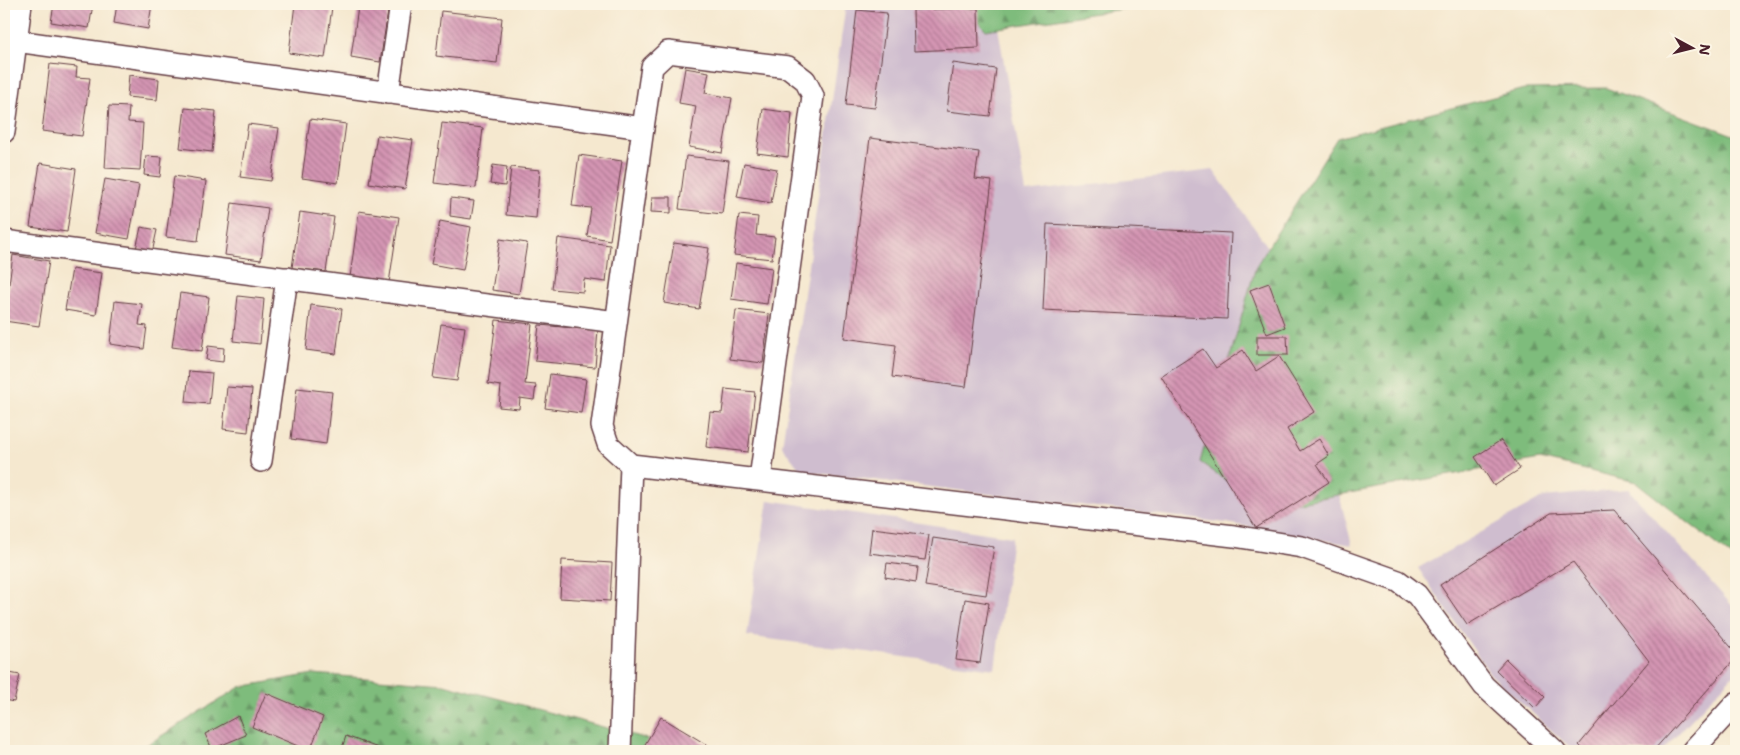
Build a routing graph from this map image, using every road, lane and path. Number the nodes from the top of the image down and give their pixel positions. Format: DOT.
graph roads {
  1 [pos="21,4"];
  2 [pos="401,4"];
  3 [pos="16,41"];
  4 [pos="388,92"];
  5 [pos="643,128"];
  6 [pos="4,132"];
  7 [pos="4,241"];
  8 [pos="287,278"];
  9 [pos="616,322"];
  10 [pos="261,461"];
  11 [pos="631,464"];
  12 [pos="760,479"];
  13 [pos="1736,703"];
  14 [pos="620,751"];
  15 [pos="1555,751"];
  16 [pos="1692,751"];
  1 -- 3 [label="street"];
  2 -- 4 [label="street"];
  3 -- 4 [label="street"];
  3 -- 6 [label="street"];
  4 -- 5 [label="street"];
  5 -- 9 [label="street"];
  5 -- 12 [label="street"];
  7 -- 8 [label="street"];
  8 -- 9 [label="street"];
  8 -- 10 [label="street"];
  9 -- 11 [label="street"];
  11 -- 12 [label="street"];
  11 -- 14 [label="street"];
  12 -- 15 [label="street"];
  13 -- 16 [label="street"];
}
